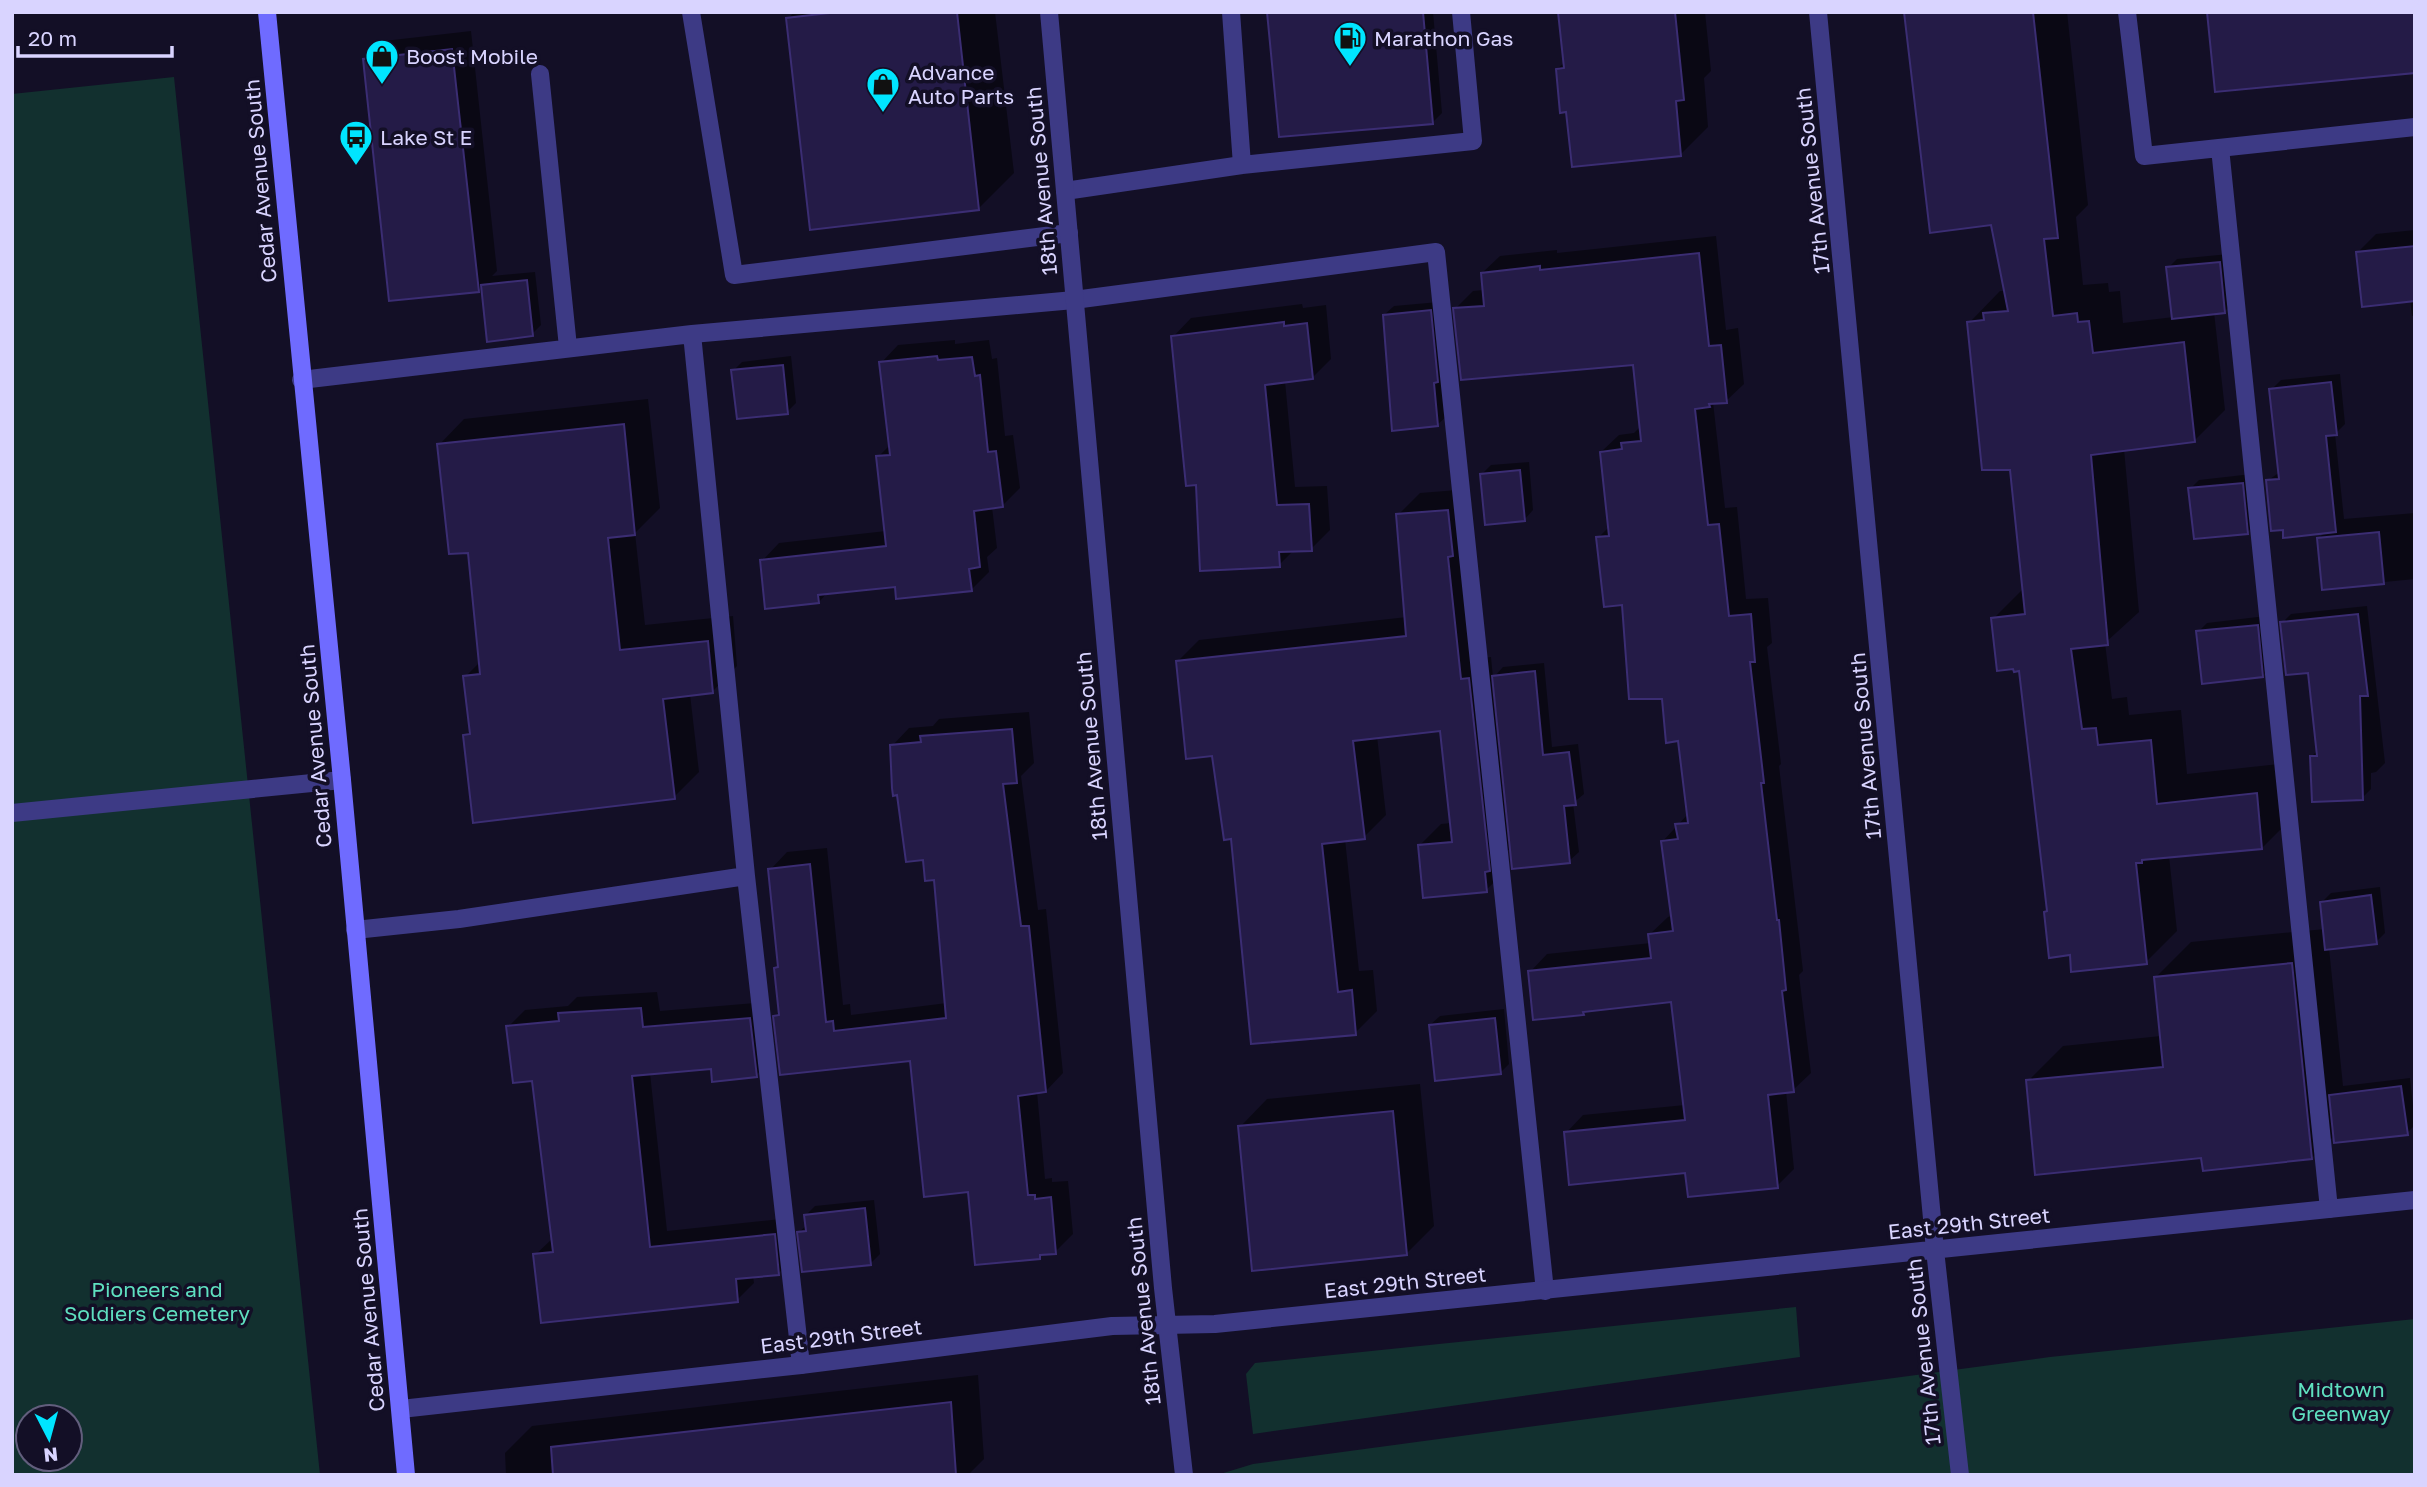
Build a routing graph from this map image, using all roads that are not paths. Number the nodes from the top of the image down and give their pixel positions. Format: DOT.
graph roads {
  1 [pos="267,12"];
  2 [pos="691,12"];
  3 [pos="1049,12"];
  4 [pos="1231,12"];
  5 [pos="1461,12"];
  6 [pos="1818,12"];
  7 [pos="2127,12"];
  8 [pos="540,74"];
  9 [pos="2415,127"];
  10 [pos="2220,148"];
  11 [pos="1242,165"];
  12 [pos="1065,191"];
  13 [pos="1069,233"];
  14 [pos="1074,300"];
  15 [pos="692,334"];
  16 [pos="568,347"];
  17 [pos="301,380"];
  18 [pos="342,780"];
  19 [pos="12,813"];
  20 [pos="746,876"];
  21 [pos="355,930"];
  22 [pos="2415,1200"];
  23 [pos="2329,1209"];
  24 [pos="1935,1250"];
  25 [pos="1545,1291"];
  26 [pos="1167,1324"];
  27 [pos="801,1364"];
  28 [pos="401,1409"];
  29 [pos="1183,1473"];
  30 [pos="406,1475"];
  31 [pos="1960,1475"];
  1 -- 17 [label="main road, Cedar Avenue South"];
  2 -- 13 [label="street"];
  3 -- 12 [label="street, 18th Avenue South"];
  4 -- 11 [label="street"];
  5 -- 11 [label="street"];
  6 -- 24 [label="street, 17th Avenue South"];
  7 -- 10 [label="street"];
  8 -- 16 [label="street"];
  9 -- 10 [label="street"];
  10 -- 23 [label="street"];
  11 -- 12 [label="street"];
  12 -- 13 [label="street, 18th Avenue South"];
  13 -- 14 [label="street, 18th Avenue South"];
  14 -- 15 [label="street"];
  14 -- 25 [label="street"];
  14 -- 26 [label="street, 18th Avenue South"];
  15 -- 16 [label="street"];
  15 -- 20 [label="street"];
  16 -- 17 [label="street"];
  17 -- 18 [label="main road, Cedar Avenue South"];
  18 -- 19 [label="street"];
  18 -- 21 [label="main road, Cedar Avenue South"];
  20 -- 21 [label="street"];
  20 -- 27 [label="street"];
  21 -- 28 [label="main road, Cedar Avenue South"];
  22 -- 23 [label="street, East 29th Street"];
  23 -- 24 [label="street, East 29th Street"];
  24 -- 25 [label="street, East 29th Street"];
  24 -- 31 [label="street, 17th Avenue South"];
  25 -- 26 [label="street, East 29th Street"];
  26 -- 27 [label="street, East 29th Street"];
  26 -- 29 [label="street, 18th Avenue South"];
  27 -- 28 [label="street, East 29th Street"];
  28 -- 30 [label="main road, Cedar Avenue South"];
}
